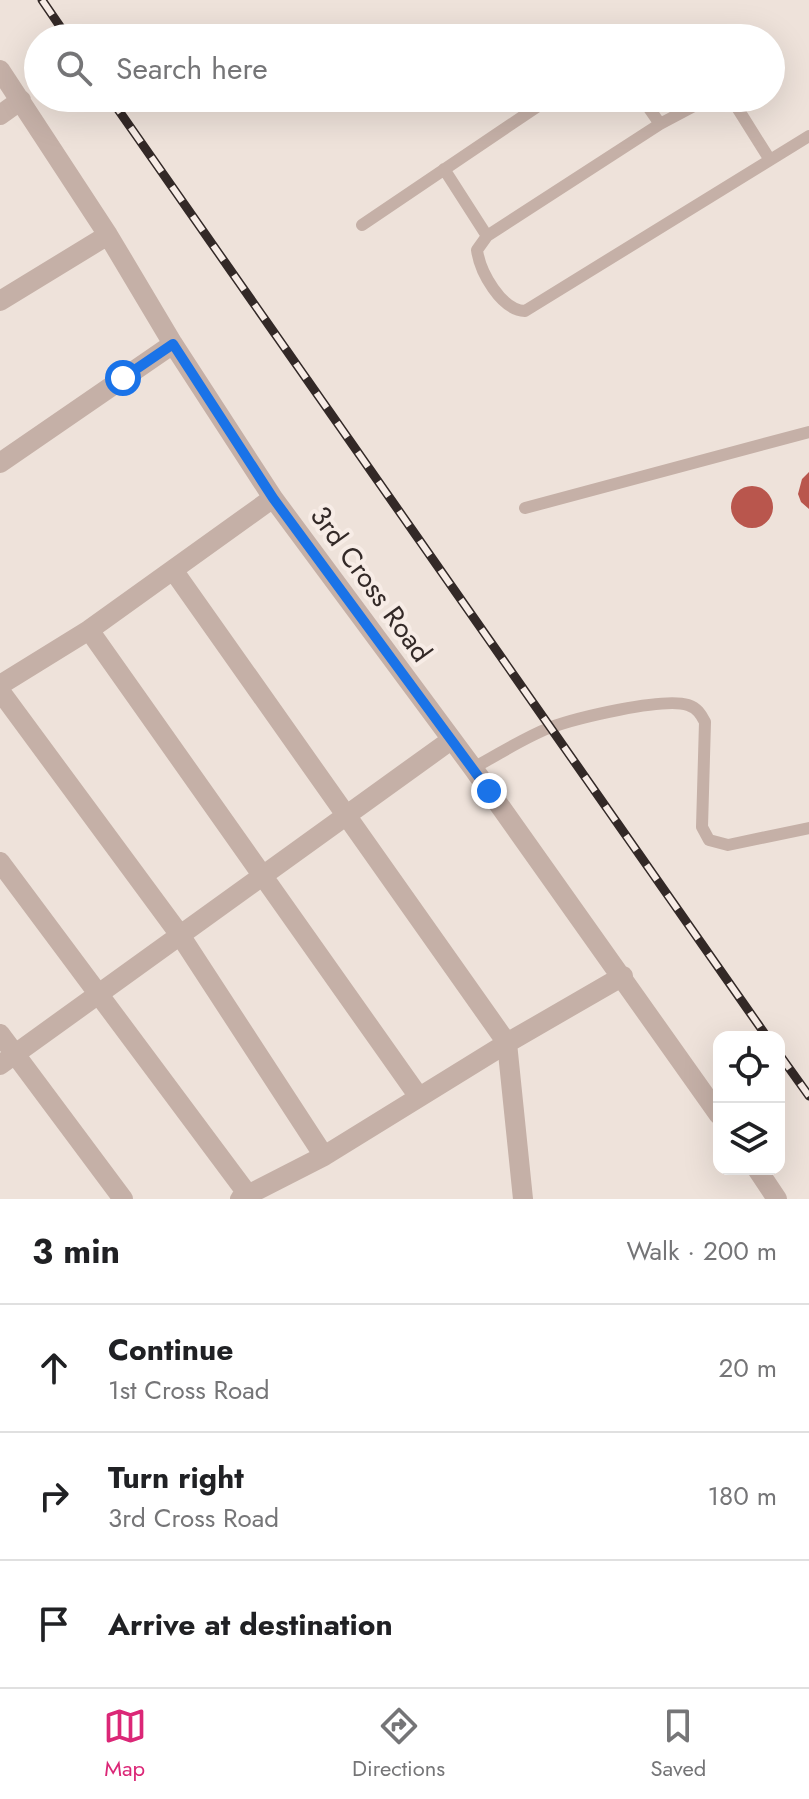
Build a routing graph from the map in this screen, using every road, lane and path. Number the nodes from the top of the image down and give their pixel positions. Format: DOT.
graph roads {
  1 [pos="0,70"];
  2 [pos="21,100"];
  3 [pos="24,105"];
  4 [pos="29,112"];
  5 [pos="529,112"];
  6 [pos="652,112"];
  7 [pos="683,112"];
  8 [pos="740,112"];
  9 [pos="0,115"];
  10 [pos="660,124"];
  11 [pos="809,136"];
  12 [pos="770,160"];
  13 [pos="444,169"];
  14 [pos="362,225"];
  15 [pos="108,235"];
  16 [pos="487,236"];
  17 [pos="0,301"];
  18 [pos="173,344"];
  19 [pos="809,432"];
  20 [pos="0,463"];
  21 [pos="273,498"];
  22 [pos="525,508"];
  23 [pos="173,570"];
  24 [pos="89,630"];
  25 [pos="0,685"];
  26 [pos="0,691"];
  27 [pos="451,740"];
  28 [pos="473,768"];
  29 [pos="346,815"];
  30 [pos="809,828"];
  31 [pos="0,862"];
  32 [pos="264,875"];
  33 [pos="180,935"];
  34 [pos="623,976"];
  35 [pos="99,993"];
  36 [pos="0,1034"];
  37 [pos="507,1043"];
  38 [pos="7,1059"];
  39 [pos="419,1097"];
  40 [pos="713,1106"];
  41 [pos="324,1156"];
  42 [pos="761,1175"];
  43 [pos="244,1197"];
  44 [pos="123,1199"];
  45 [pos="523,1199"];
  46 [pos="777,1199"];
  1 -- 2 [label="street, 3rd Cross Road"];
  2 -- 3 [label="street, 3rd Cross Road"];
  2 -- 9 [label="street"];
  4 -- 15 [label="street, 3rd Cross Road"];
  5 -- 13 [label="lane"];
  6 -- 10 [label="lane"];
  7 -- 10 [label="lane"];
  8 -- 12 [label="lane"];
  10 -- 16 [label="lane"];
  11 -- 12 [label="lane"];
  12 -- 16 [label="lane"];
  13 -- 14 [label="lane"];
  13 -- 16 [label="lane"];
  15 -- 17 [label="street"];
  15 -- 18 [label="street, 3rd Cross Road"];
  18 -- 20 [label="street"];
  18 -- 21 [label="street, 3rd Cross Road"];
  19 -- 22 [label="lane"];
  21 -- 23 [label="street"];
  21 -- 27 [label="street, 3rd Cross Road"];
  23 -- 24 [label="street"];
  23 -- 29 [label="street"];
  24 -- 25 [label="street"];
  24 -- 32 [label="street"];
  26 -- 33 [label="street"];
  27 -- 28 [label="street, 3rd Cross Road"];
  27 -- 29 [label="street"];
  28 -- 30 [label="lane"];
  28 -- 34 [label="street, 3rd Cross Road"];
  29 -- 32 [label="street"];
  29 -- 37 [label="street"];
  31 -- 35 [label="street"];
  32 -- 33 [label="street"];
  32 -- 39 [label="street"];
  33 -- 35 [label="street"];
  33 -- 41 [label="street"];
  34 -- 37 [label="street"];
  34 -- 40 [label="street, 3rd Cross Road"];
  35 -- 38 [label="street"];
  35 -- 43 [label="street"];
  36 -- 38 [label="street"];
  37 -- 39 [label="street"];
  37 -- 45 [label="street"];
  38 -- 44 [label="street"];
  39 -- 41 [label="street"];
  41 -- 43 [label="street"];
  42 -- 46 [label="street"];
}
